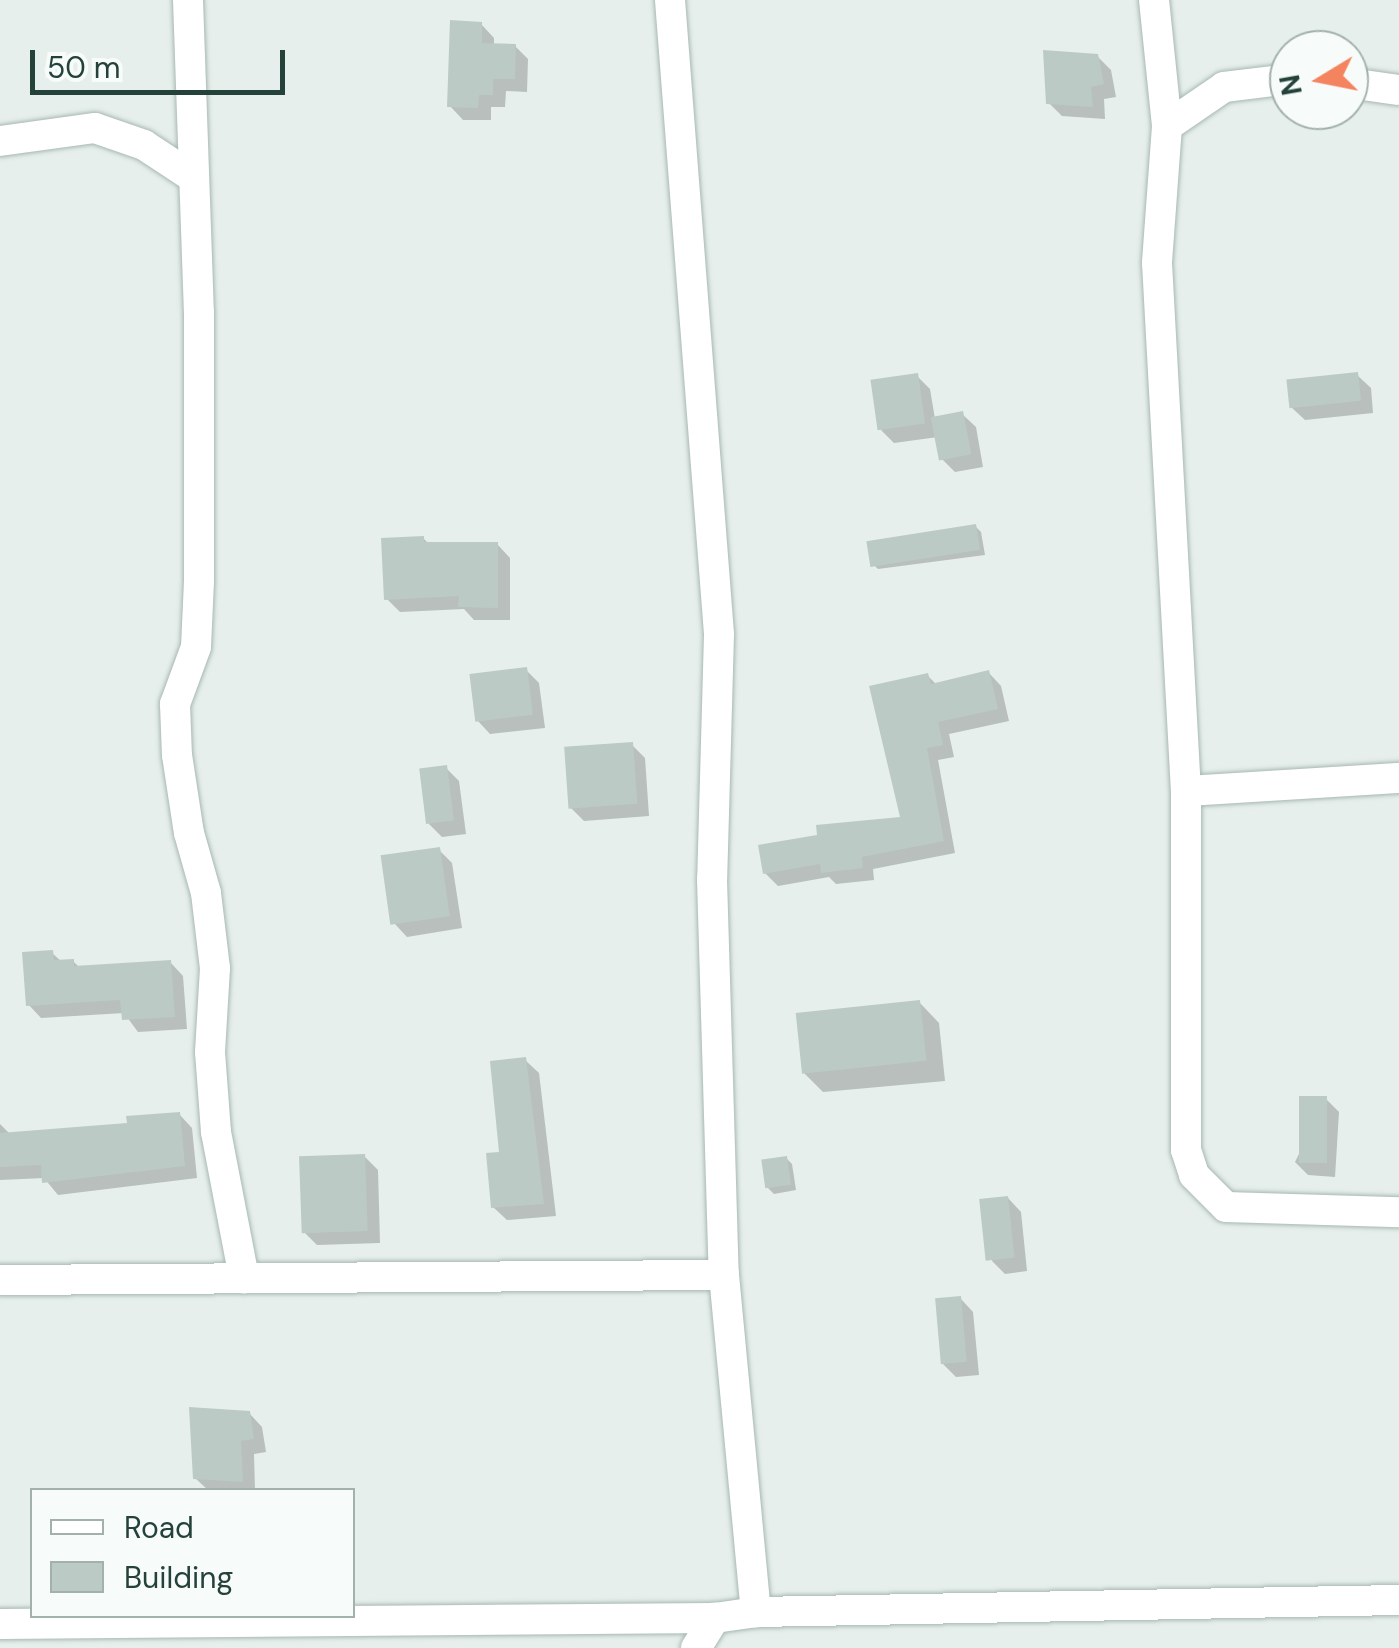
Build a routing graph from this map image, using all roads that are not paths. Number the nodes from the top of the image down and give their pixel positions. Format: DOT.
graph roads {
  1 [pos="188,0"];
  2 [pos="670,0"];
  3 [pos="1154,0"];
  4 [pos="1269,81"];
  5 [pos="1369,86"];
  6 [pos="1399,90"];
  7 [pos="1167,126"];
  8 [pos="0,141"];
  9 [pos="191,176"];
  10 [pos="1399,778"];
  11 [pos="1186,791"];
  12 [pos="1399,1212"];
  13 [pos="724,1274"];
  14 [pos="244,1278"];
  15 [pos="0,1280"];
  16 [pos="1399,1600"];
  17 [pos="756,1612"];
  18 [pos="715,1618"];
  19 [pos="0,1624"];
  20 [pos="696,1648"];
  1 -- 9 [label="street"];
  2 -- 13 [label="street"];
  3 -- 7 [label="street"];
  4 -- 7 [label="street"];
  5 -- 6 [label="street"];
  7 -- 11 [label="street"];
  8 -- 9 [label="street"];
  9 -- 14 [label="street"];
  10 -- 11 [label="street"];
  11 -- 12 [label="street"];
  13 -- 14 [label="street"];
  13 -- 17 [label="street"];
  14 -- 15 [label="street"];
  16 -- 17 [label="street"];
  17 -- 18 [label="street"];
  18 -- 19 [label="street"];
  18 -- 20 [label="street"];
}
